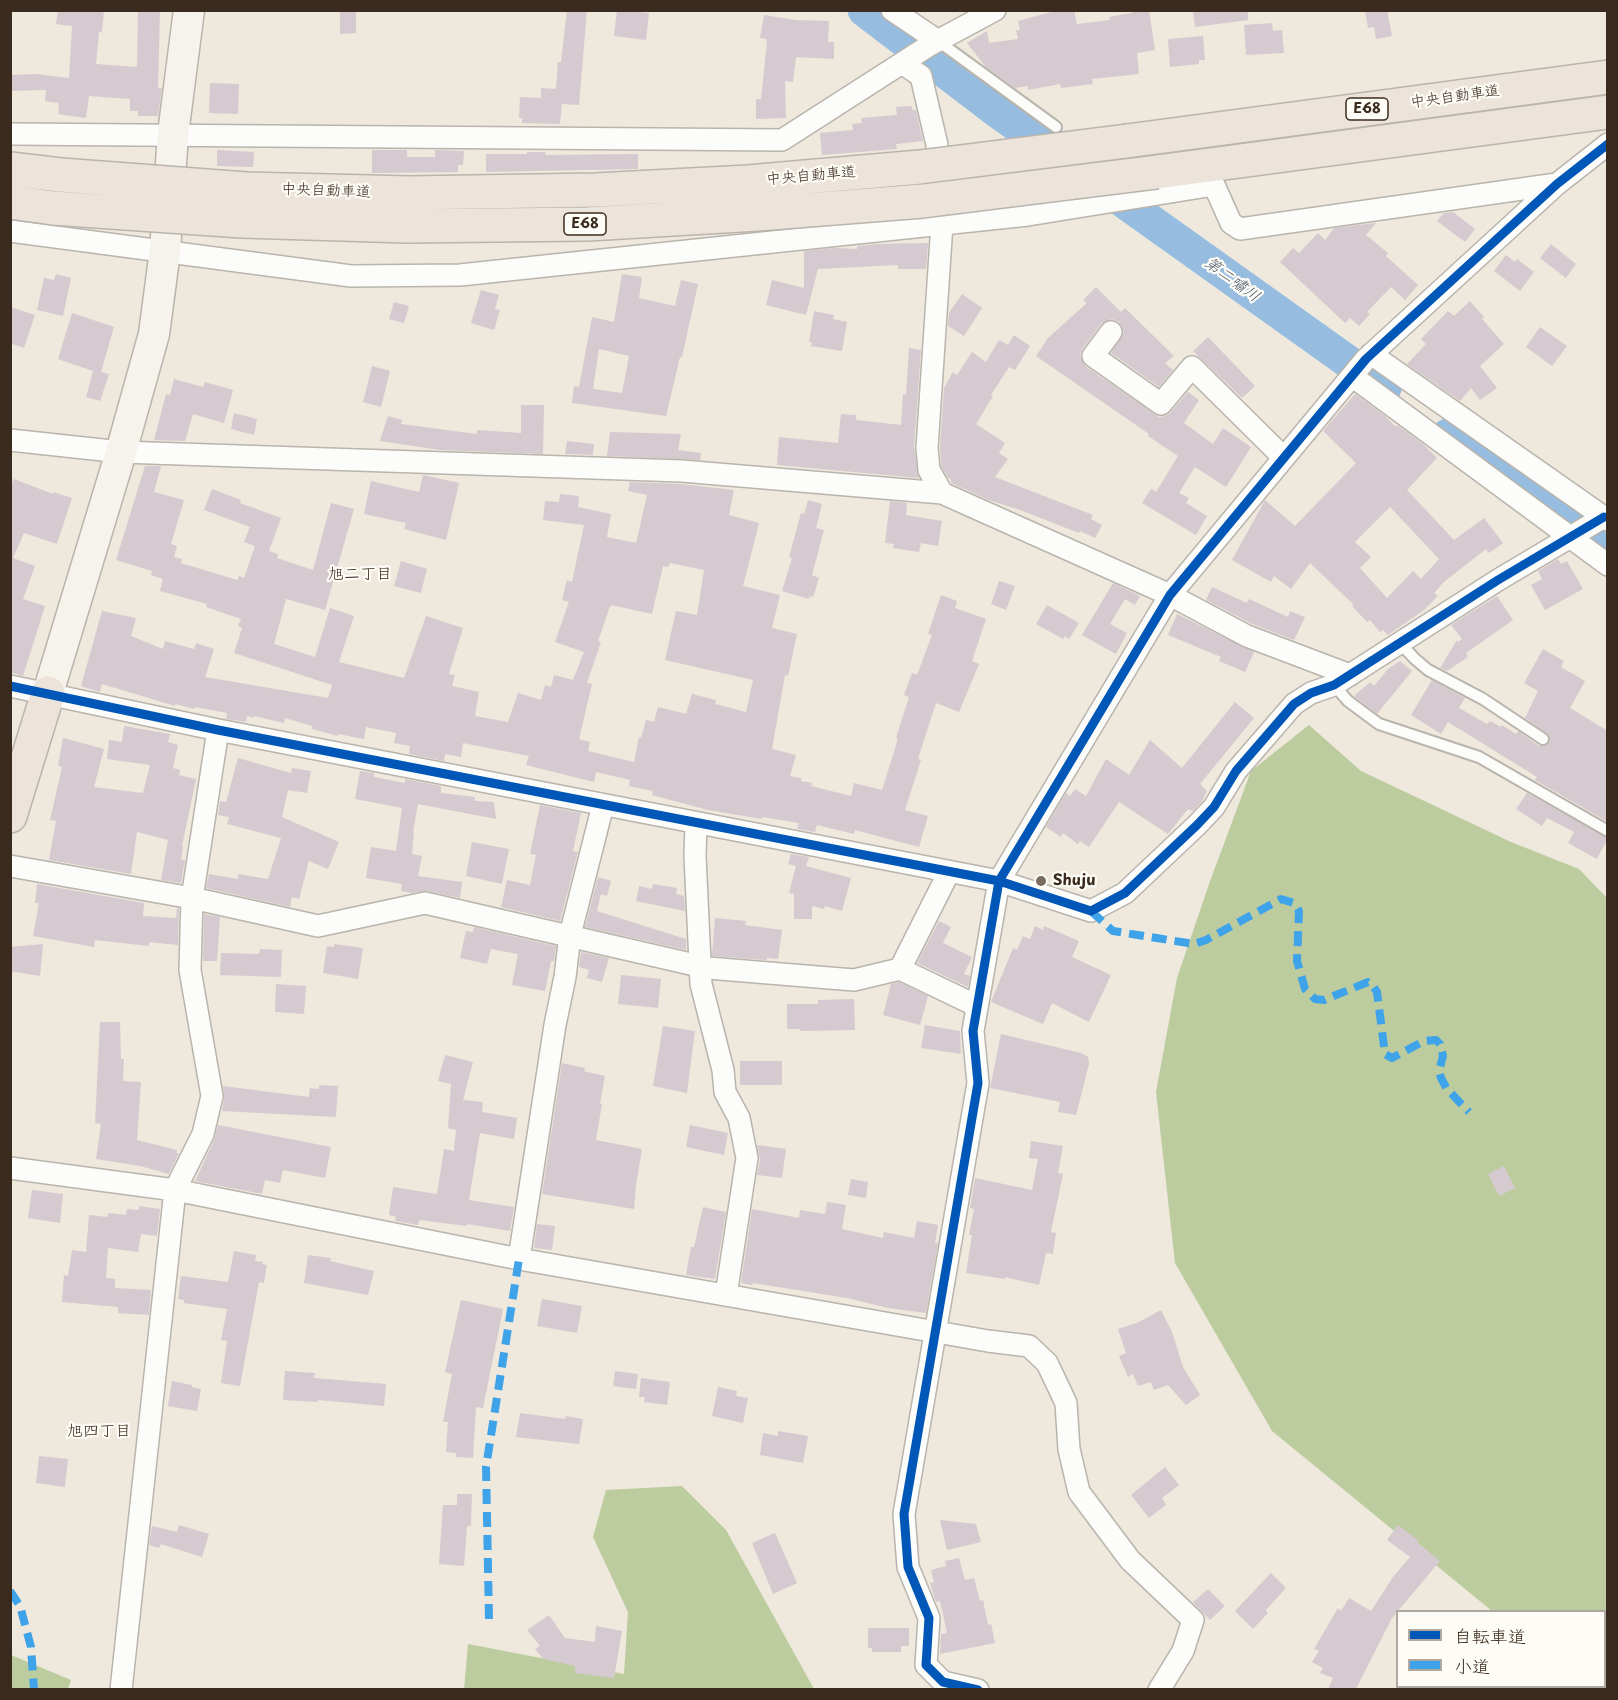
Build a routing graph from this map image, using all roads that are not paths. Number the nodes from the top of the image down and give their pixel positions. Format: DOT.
graph roads {
  1 [pos="189,10"];
  2 [pos="892,10"];
  3 [pos="995,10"];
  4 [pos="934,43"];
  5 [pos="907,60"];
  6 [pos="1608,77"];
  7 [pos="1601,112"];
  8 [pos="1056,127"];
  9 [pos="10,134"];
  10 [pos="173,134"];
  11 [pos="1606,146"];
  12 [pos="10,169"];
  13 [pos="1557,184"];
  14 [pos="10,202"];
  15 [pos="942,224"];
  16 [pos="10,231"];
  17 [pos="165,251"];
  18 [pos="1112,332"];
  19 [pos="1369,357"];
  20 [pos="1352,376"];
  21 [pos="10,440"];
  22 [pos="121,452"];
  23 [pos="1284,458"];
  24 [pos="942,493"];
  25 [pos="1604,518"];
  26 [pos="1574,535"];
  27 [pos="1608,565"];
  28 [pos="1170,595"];
  29 [pos="1399,642"];
  30 [pos="1342,680"];
  31 [pos="10,686"];
  32 [pos="48,693"];
  33 [pos="218,730"];
  34 [pos="1543,739"];
  35 [pos="603,805"];
  36 [pos="10,816"];
  37 [pos="696,823"];
  38 [pos="1608,831"];
  39 [pos="10,866"];
  40 [pos="949,872"];
  41 [pos="999,881"];
  42 [pos="192,898"];
  43 [pos="570,935"];
  44 [pos="702,967"];
  45 [pos="900,969"];
  46 [pos="977,1006"];
  47 [pos="10,1168"];
  48 [pos="175,1190"];
  49 [pos="519,1259"];
  50 [pos="726,1295"];
  51 [pos="936,1331"];
  52 [pos="120,1689"];
  53 [pos="978,1689"];
  54 [pos="1159,1689"];
  1 -- 10 [label="street"];
  2 -- 4 [label="street"];
  3 -- 4 [label="street"];
  4 -- 5 [label="street"];
  4 -- 8 [label="lane"];
  5 -- 10 [label="street"];
  5 -- 15 [label="street"];
  6 -- 12 [label="highway, 中央自動車道 / E68, bridge"];
  7 -- 14 [label="highway, E68, bridge"];
  9 -- 10 [label="street"];
  10 -- 17 [label="street"];
  11 -- 13 [label="street"];
  13 -- 15 [label="street"];
  13 -- 19 [label="street"];
  15 -- 17 [label="street"];
  15 -- 24 [label="street"];
  16 -- 17 [label="street"];
  17 -- 22 [label="street"];
  18 -- 23 [label="street"];
  19 -- 20 [label="street"];
  19 -- 25 [label="street"];
  20 -- 23 [label="street"];
  20 -- 26 [label="street"];
  21 -- 22 [label="street"];
  22 -- 24 [label="street"];
  22 -- 32 [label="street"];
  23 -- 28 [label="street"];
  24 -- 28 [label="street"];
  25 -- 26 [label="street"];
  26 -- 27 [label="street"];
  26 -- 29 [label="street"];
  28 -- 30 [label="street"];
  28 -- 41 [label="street"];
  29 -- 30 [label="street"];
  29 -- 34 [label="lane"];
  30 -- 38 [label="lane"];
  30 -- 41 [label="street"];
  31 -- 32 [label="street"];
  32 -- 33 [label="street"];
  32 -- 36 [label="highway"];
  33 -- 35 [label="street"];
  33 -- 42 [label="street"];
  35 -- 37 [label="street"];
  35 -- 43 [label="street"];
  37 -- 40 [label="street"];
  37 -- 44 [label="street"];
  39 -- 42 [label="street"];
  40 -- 41 [label="street"];
  40 -- 45 [label="street"];
  41 -- 46 [label="street"];
  42 -- 43 [label="street"];
  42 -- 48 [label="street"];
  43 -- 44 [label="street"];
  43 -- 49 [label="street"];
  44 -- 45 [label="street"];
  44 -- 50 [label="street"];
  45 -- 46 [label="street"];
  46 -- 51 [label="street"];
  47 -- 48 [label="street"];
  48 -- 49 [label="street"];
  48 -- 52 [label="street"];
  49 -- 50 [label="street"];
  50 -- 51 [label="street"];
  51 -- 53 [label="street"];
  51 -- 54 [label="street"];
}
